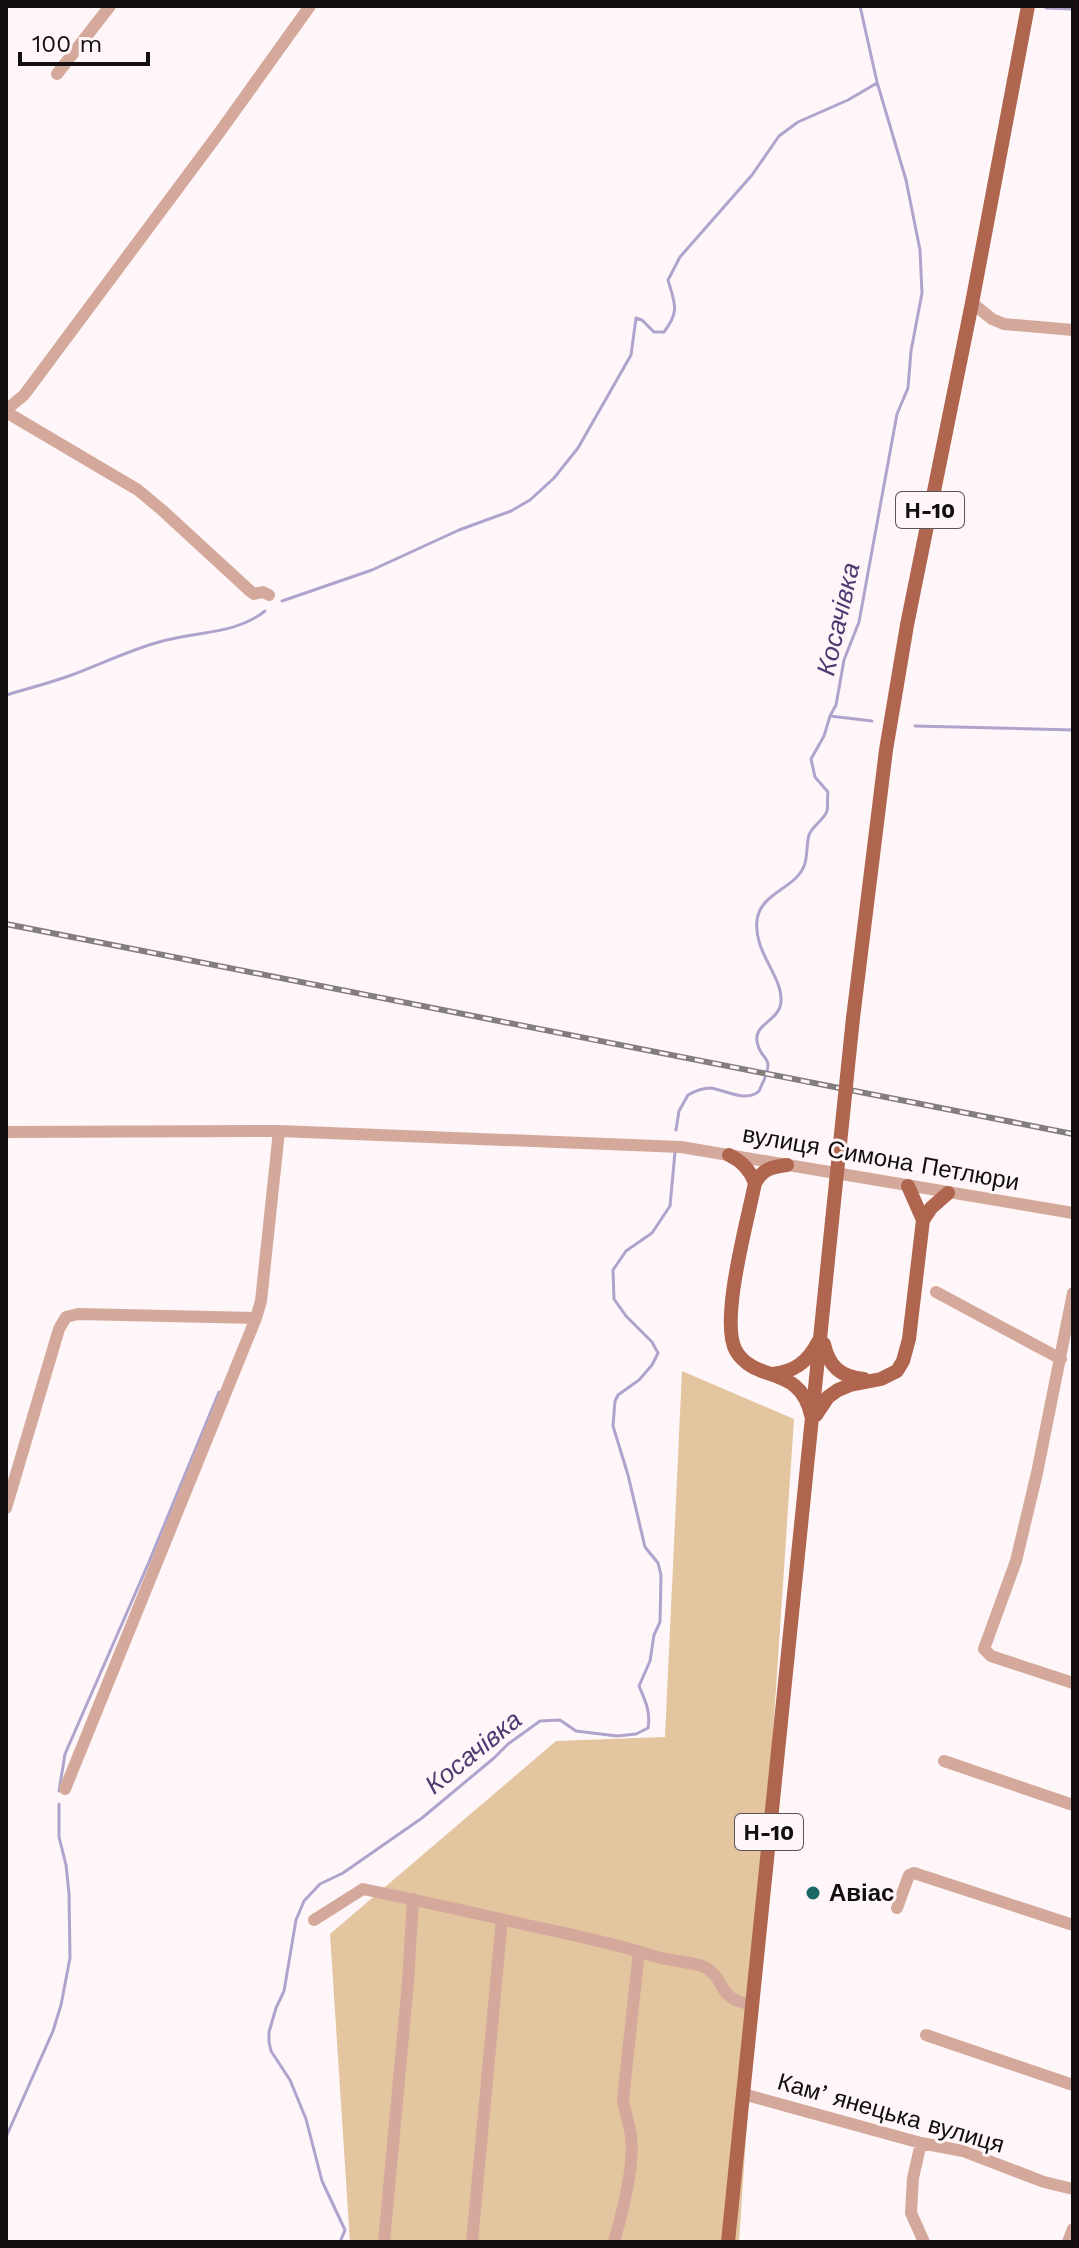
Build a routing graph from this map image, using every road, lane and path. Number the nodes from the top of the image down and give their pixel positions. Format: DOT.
graph roads {
  1 [pos="110,6"];
  2 [pos="310,6"];
  3 [pos="1028,6"];
  4 [pos="57,74"];
  5 [pos="972,303"];
  6 [pos="1073,330"];
  7 [pos="6,411"];
  8 [pos="269,595"];
  9 [pos="279,1131"];
  10 [pos="6,1132"];
  11 [pos="729,1155"];
  12 [pos="787,1165"];
  13 [pos="755,1183"];
  14 [pos="908,1186"];
  15 [pos="948,1193"];
  16 [pos="1073,1213"];
  17 [pos="923,1220"];
  18 [pos="936,1292"];
  19 [pos="1073,1293"];
  20 [pos="256,1318"];
  21 [pos="822,1333"];
  22 [pos="1061,1359"];
  23 [pos="772,1374"];
  24 [pos="881,1379"];
  25 [pos="812,1423"];
  26 [pos="6,1508"];
  27 [pos="1073,1683"];
  28 [pos="944,1761"];
  29 [pos="65,1789"];
  30 [pos="1073,1805"];
  31 [pos="413,1899"];
  32 [pos="897,1908"];
  33 [pos="502,1919"];
  34 [pos="314,1920"];
  35 [pos="1073,1925"];
  36 [pos="639,1951"];
  37 [pos="752,2004"];
  38 [pos="926,2035"];
  39 [pos="1073,2085"];
  40 [pos="743,2094"];
  41 [pos="921,2143"];
  42 [pos="1073,2189"];
  43 [pos="1073,2229"];
  44 [pos="384,2242"];
  45 [pos="472,2242"];
  46 [pos="614,2242"];
  47 [pos="728,2242"];
  48 [pos="924,2242"];
  49 [pos="1068,2242"];
  1 -- 4 [label="street"];
  2 -- 7 [label="street"];
  3 -- 5 [label="main road, Н-10"];
  5 -- 6 [label="street"];
  5 -- 21 [label="main road, Н-10, bridge"];
  7 -- 8 [label="street"];
  9 -- 10 [label="street, вулиця Симона Петлюри"];
  9 -- 11 [label="street, вулиця Симона Петлюри"];
  9 -- 20 [label="street"];
  11 -- 12 [label="street, вулиця Симона Петлюри"];
  11 -- 13 [label="main road"];
  12 -- 13 [label="main road"];
  12 -- 14 [label="street, вулиця Симона Петлюри"];
  13 -- 23 [label="main road"];
  14 -- 15 [label="street, вулиця Симона Петлюри"];
  14 -- 17 [label="main road"];
  15 -- 16 [label="street, вулиця Симона Петлюри"];
  15 -- 17 [label="main road"];
  17 -- 24 [label="main road"];
  18 -- 22 [label="street"];
  19 -- 22 [label="street"];
  20 -- 26 [label="street"];
  20 -- 29 [label="street"];
  21 -- 23 [label="main road"];
  21 -- 24 [label="main road"];
  21 -- 25 [label="main road, Н-10"];
  22 -- 27 [label="street"];
  23 -- 25 [label="main road"];
  24 -- 25 [label="main road"];
  25 -- 37 [label="main road, Н-10"];
  28 -- 30 [label="street"];
  31 -- 33 [label="street"];
  31 -- 34 [label="street"];
  31 -- 44 [label="street"];
  32 -- 35 [label="street"];
  33 -- 36 [label="street"];
  33 -- 45 [label="street"];
  36 -- 37 [label="street"];
  36 -- 46 [label="street"];
  37 -- 40 [label="main road, Н-10"];
  38 -- 39 [label="street"];
  40 -- 41 [label="street, Камʼянецька вулиця"];
  40 -- 47 [label="main road, Н-10"];
  41 -- 42 [label="street, Камʼянецька вулиця"];
  41 -- 48 [label="street"];
  43 -- 49 [label="street"];
}
